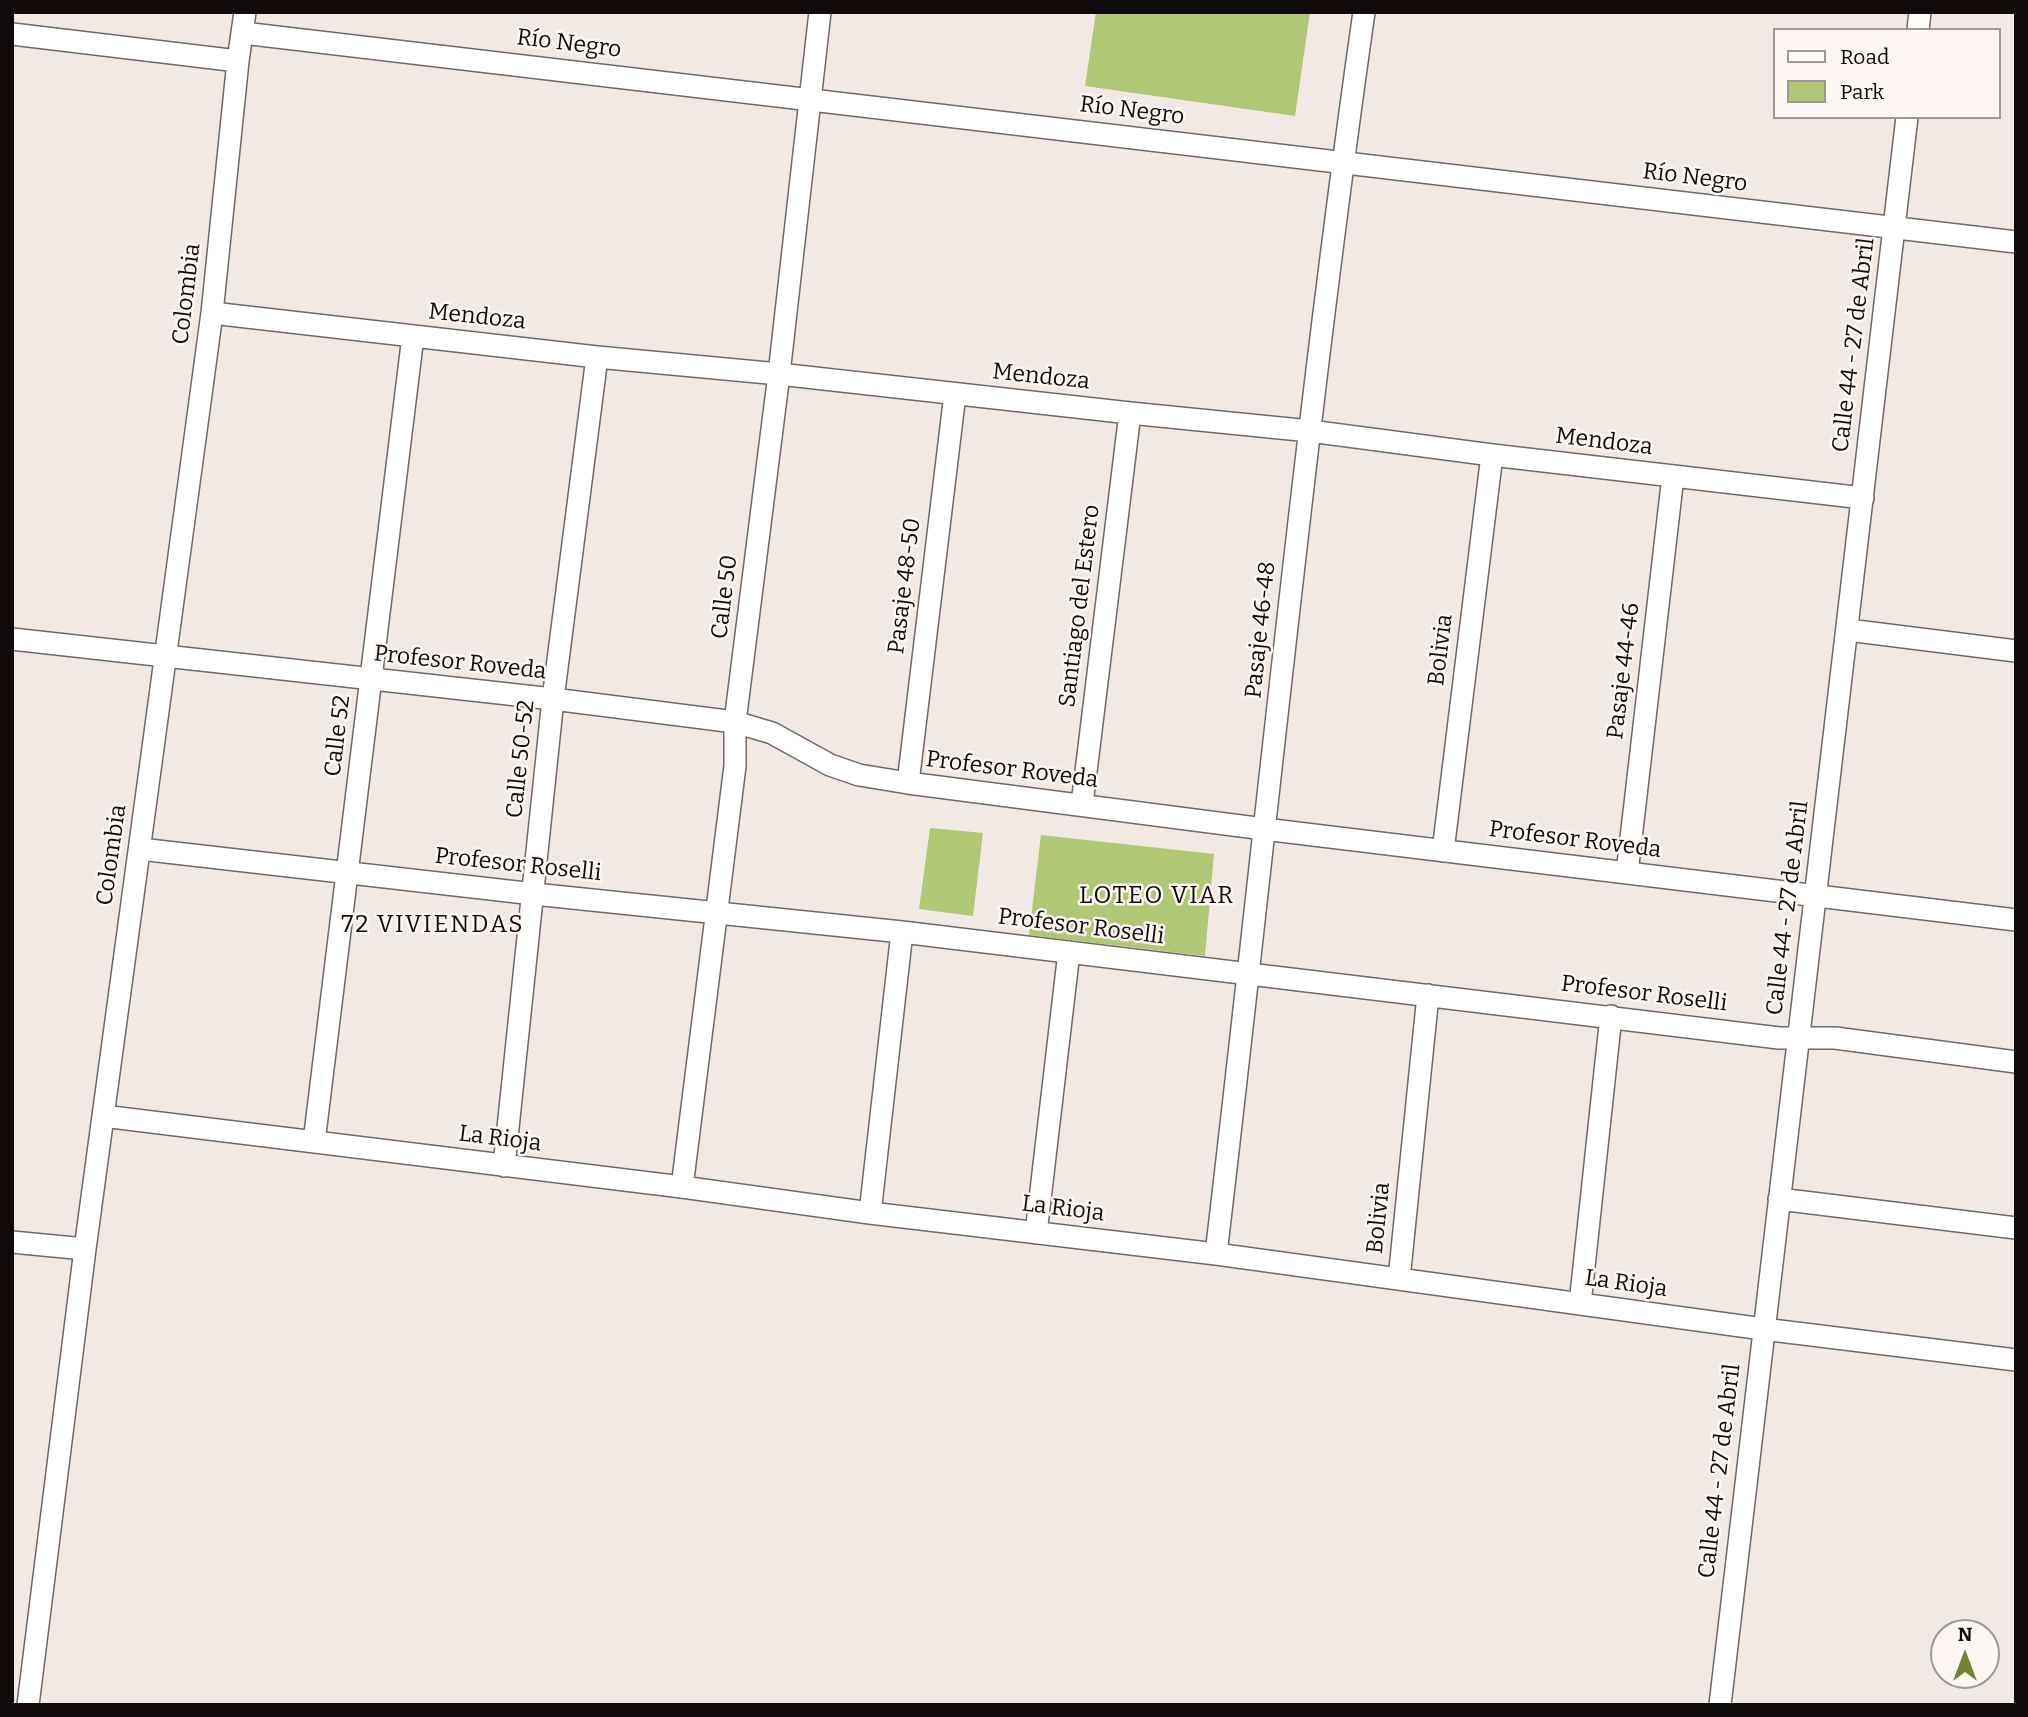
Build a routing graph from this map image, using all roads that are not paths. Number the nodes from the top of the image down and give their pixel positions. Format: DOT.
graph roads {
  1 [pos="820,12"];
  2 [pos="1364,12"];
  3 [pos="244,22"];
  4 [pos="12,34"];
  5 [pos="238,61"];
  6 [pos="810,99"];
  7 [pos="1907,119"];
  8 [pos="1343,163"];
  9 [pos="1894,228"];
  10 [pos="2016,242"];
  11 [pos="212,313"];
  12 [pos="413,336"];
  13 [pos="597,357"];
  14 [pos="779,374"];
  15 [pos="954,394"];
  16 [pos="1130,413"];
  17 [pos="1310,431"];
  18 [pos="1492,455"];
  19 [pos="1673,476"];
  20 [pos="1863,498"];
  21 [pos="1848,630"];
  22 [pos="12,639"];
  23 [pos="2016,651"];
  24 [pos="166,656"];
  25 [pos="371,679"];
  26 [pos="553,699"];
  27 [pos="735,722"];
  28 [pos="908,783"];
  29 [pos="1082,804"];
  30 [pos="1265,829"];
  31 [pos="140,849"];
  32 [pos="1443,851"];
  33 [pos="347,872"];
  34 [pos="1627,873"];
  35 [pos="534,894"];
  36 [pos="1817,896"];
  37 [pos="718,912"];
  38 [pos="2016,920"];
  39 [pos="902,932"];
  40 [pos="1069,952"];
  41 [pos="1249,973"];
  42 [pos="1428,995"];
  43 [pos="1611,1017"];
  44 [pos="1799,1038"];
  45 [pos="2016,1062"];
  46 [pos="103,1116"];
  47 [pos="314,1142"];
  48 [pos="504,1166"];
  49 [pos="682,1187"];
  50 [pos="1779,1199"];
  51 [pos="870,1213"];
  52 [pos="2016,1228"];
  53 [pos="1036,1233"];
  54 [pos="12,1242"];
  55 [pos="85,1249"];
  56 [pos="1216,1254"];
  57 [pos="1399,1279"];
  58 [pos="1580,1304"];
  59 [pos="1763,1329"];
  60 [pos="2016,1360"];
  61 [pos="28,1705"];
  62 [pos="1720,1705"];
  1 -- 6 [label="street, Calle 50"];
  2 -- 8 [label="street, Pasaje 46-48"];
  3 -- 5 [label="street, Colombia"];
  3 -- 6 [label="street, Río Negro"];
  4 -- 5 [label="street"];
  5 -- 11 [label="street, Colombia"];
  6 -- 8 [label="street, Río Negro"];
  6 -- 14 [label="street, Calle 50"];
  7 -- 9 [label="street, Calle 44 - 27 de Abril"];
  8 -- 9 [label="street, Río Negro"];
  8 -- 17 [label="street, Pasaje 46-48"];
  9 -- 10 [label="street, Río Negro"];
  9 -- 20 [label="street, Calle 44 - 27 de Abril"];
  11 -- 12 [label="street, Mendoza"];
  11 -- 24 [label="street, Colombia"];
  12 -- 13 [label="street, Mendoza"];
  12 -- 25 [label="street, Calle 52"];
  13 -- 14 [label="street, Mendoza"];
  13 -- 26 [label="street, Calle 50-52"];
  14 -- 15 [label="street, Mendoza"];
  14 -- 27 [label="street, Calle 50"];
  15 -- 16 [label="street, Mendoza"];
  15 -- 28 [label="street, Pasaje 48-50"];
  16 -- 17 [label="street, Mendoza"];
  16 -- 29 [label="street, Santiago del Estero"];
  17 -- 18 [label="street, Mendoza"];
  17 -- 30 [label="street, Pasaje 46-48"];
  18 -- 19 [label="street, Mendoza"];
  18 -- 32 [label="street, Bolivia"];
  19 -- 20 [label="street, Mendoza"];
  19 -- 34 [label="street, Pasaje 44-46"];
  20 -- 21 [label="street, Calle 44 - 27 de Abril"];
  21 -- 23 [label="street"];
  21 -- 36 [label="street, Calle 44 - 27 de Abril"];
  22 -- 24 [label="street, Profesor Roveda"];
  24 -- 25 [label="street, Profesor Roveda"];
  24 -- 31 [label="street, Colombia"];
  25 -- 26 [label="street, Profesor Roveda"];
  25 -- 33 [label="street, Calle 52"];
  26 -- 27 [label="street, Profesor Roveda"];
  26 -- 35 [label="street, Calle 50-52"];
  27 -- 28 [label="street, Profesor Roveda"];
  27 -- 37 [label="street, Calle 50"];
  28 -- 29 [label="street, Profesor Roveda"];
  29 -- 30 [label="street, Profesor Roveda"];
  30 -- 32 [label="street, Profesor Roveda"];
  30 -- 41 [label="street, Pasaje 46-48"];
  31 -- 33 [label="street, Profesor Roselli"];
  31 -- 46 [label="street, Colombia"];
  32 -- 34 [label="street, Profesor Roveda"];
  33 -- 35 [label="street, Profesor Roselli"];
  33 -- 47 [label="street, Calle 52"];
  34 -- 36 [label="street, Profesor Roveda"];
  35 -- 37 [label="street, Profesor Roselli"];
  35 -- 48 [label="street, Calle 50-52"];
  36 -- 38 [label="street, Profesor Roveda"];
  36 -- 44 [label="street, Calle 44 - 27 de Abril"];
  37 -- 39 [label="street, Profesor Roselli"];
  37 -- 49 [label="street, Calle 50"];
  39 -- 40 [label="street, Profesor Roselli"];
  39 -- 51 [label="street"];
  40 -- 41 [label="street, Profesor Roselli"];
  40 -- 53 [label="street"];
  41 -- 42 [label="street, Profesor Roselli"];
  41 -- 56 [label="street, Pasaje 46-48"];
  42 -- 43 [label="street, Profesor Roselli"];
  42 -- 57 [label="street, Bolivia"];
  43 -- 44 [label="street, Profesor Roselli"];
  43 -- 58 [label="street"];
  44 -- 45 [label="street, Profesor Roselli"];
  44 -- 50 [label="street, Calle 44 - 27 de Abril"];
  46 -- 47 [label="street, La Rioja"];
  46 -- 55 [label="street, Colombia"];
  47 -- 48 [label="street, La Rioja"];
  48 -- 49 [label="street, La Rioja"];
  49 -- 51 [label="street, La Rioja"];
  50 -- 52 [label="street"];
  50 -- 59 [label="street, Calle 44 - 27 de Abril"];
  51 -- 53 [label="street, La Rioja"];
  53 -- 56 [label="street, La Rioja"];
  54 -- 55 [label="street"];
  55 -- 61 [label="street, Colombia"];
  56 -- 57 [label="street, La Rioja"];
  57 -- 58 [label="street, La Rioja"];
  58 -- 59 [label="street, La Rioja"];
  59 -- 60 [label="street, La Rioja"];
  59 -- 62 [label="street, Calle 44 - 27 de Abril"];
}
